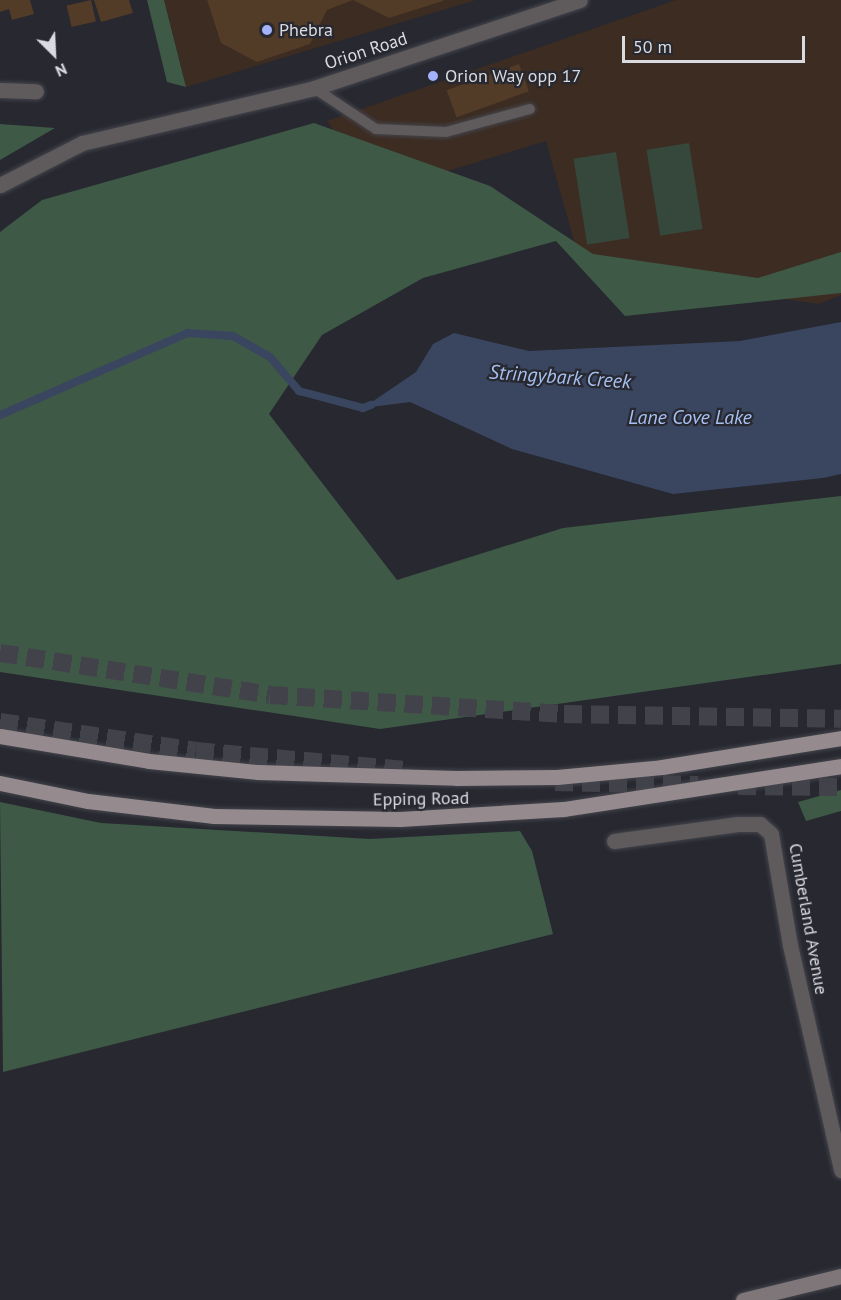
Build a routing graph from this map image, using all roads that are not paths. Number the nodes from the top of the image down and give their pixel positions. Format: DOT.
graph roads {
  1 [pos="580,0"];
  2 [pos="314,88"];
  3 [pos="0,90"];
  4 [pos="36,91"];
  5 [pos="530,109"];
  6 [pos="0,185"];
  7 [pos="0,736"];
  8 [pos="841,738"];
  9 [pos="841,766"];
  10 [pos="0,783"];
  11 [pos="614,841"];
  12 [pos="841,1170"];
  13 [pos="841,1276"];
  14 [pos="744,1300"];
  1 -- 2 [label="street, Orion Road"];
  2 -- 5 [label="lane"];
  2 -- 6 [label="street, Orion Road"];
  3 -- 4 [label="street"];
  7 -- 8 [label="main road, Epping Road"];
  9 -- 10 [label="main road, Epping Road"];
  11 -- 12 [label="street, Cumberland Avenue"];
  13 -- 14 [label="main road"];
}
